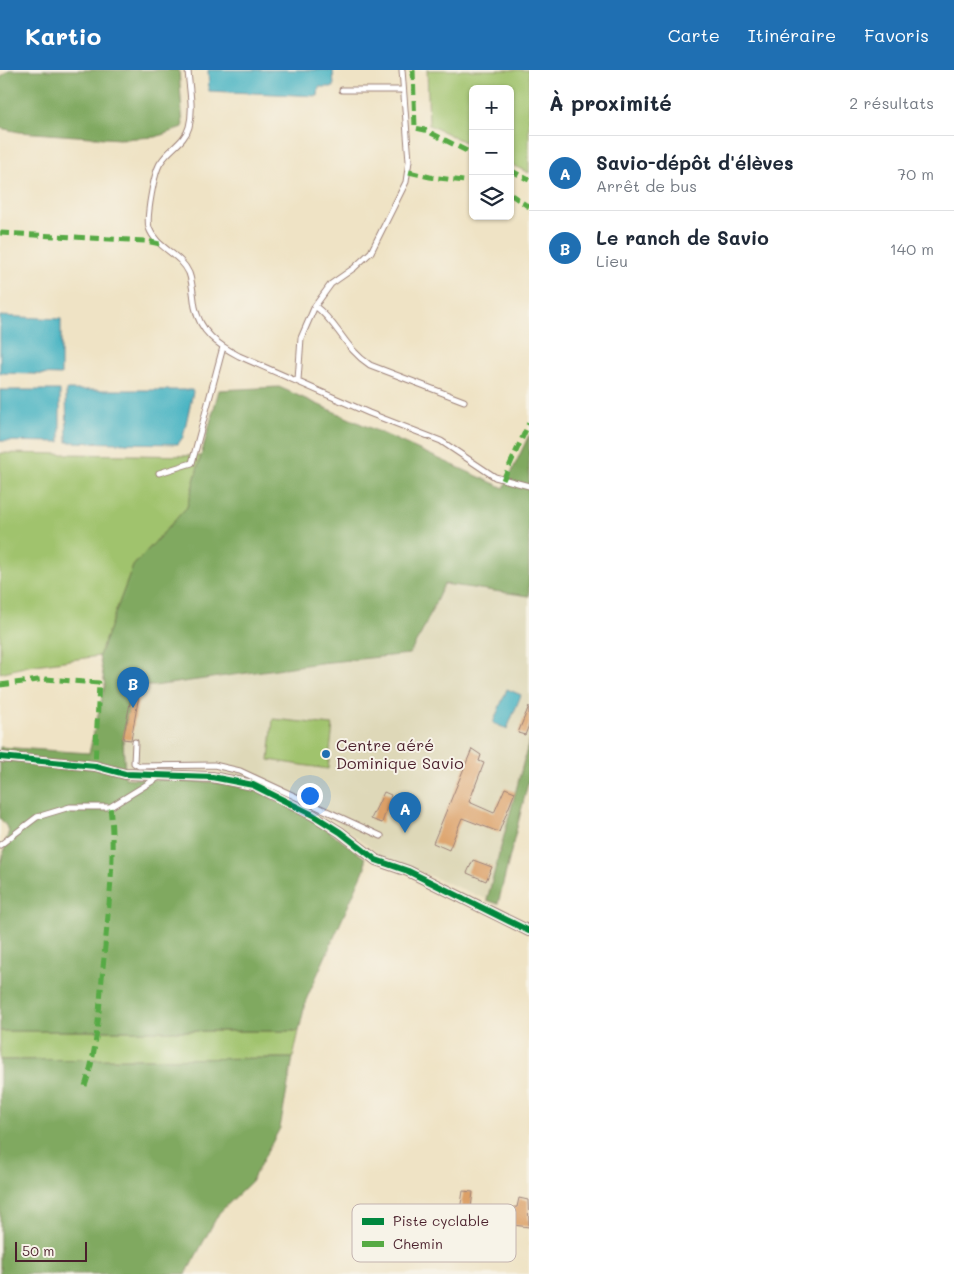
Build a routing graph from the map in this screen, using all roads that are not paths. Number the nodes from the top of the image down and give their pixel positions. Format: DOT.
graph roads {
  1 [pos="188,70"];
  2 [pos="402,70"];
  3 [pos="342,90"];
  4 [pos="403,90"];
  5 [pos="315,306"];
  6 [pos="223,348"];
  7 [pos="298,380"];
  8 [pos="464,401"];
  9 [pos="159,473"];
  10 [pos="529,486"];
  11 [pos="134,742"];
  12 [pos="0,758"];
  13 [pos="162,776"];
  14 [pos="381,836"];
  15 [pos="0,845"];
  16 [pos="529,931"];
  1 -- 6 [label="lane"];
  2 -- 4 [label="lane"];
  3 -- 4 [label="lane"];
  4 -- 5 [label="lane"];
  5 -- 7 [label="lane"];
  5 -- 8 [label="lane"];
  6 -- 7 [label="lane"];
  6 -- 9 [label="lane"];
  7 -- 10 [label="lane"];
  11 -- 14 [label="lane"];
  12 -- 13 [label="street"];
  13 -- 15 [label="lane"];
  13 -- 16 [label="street"];
}
